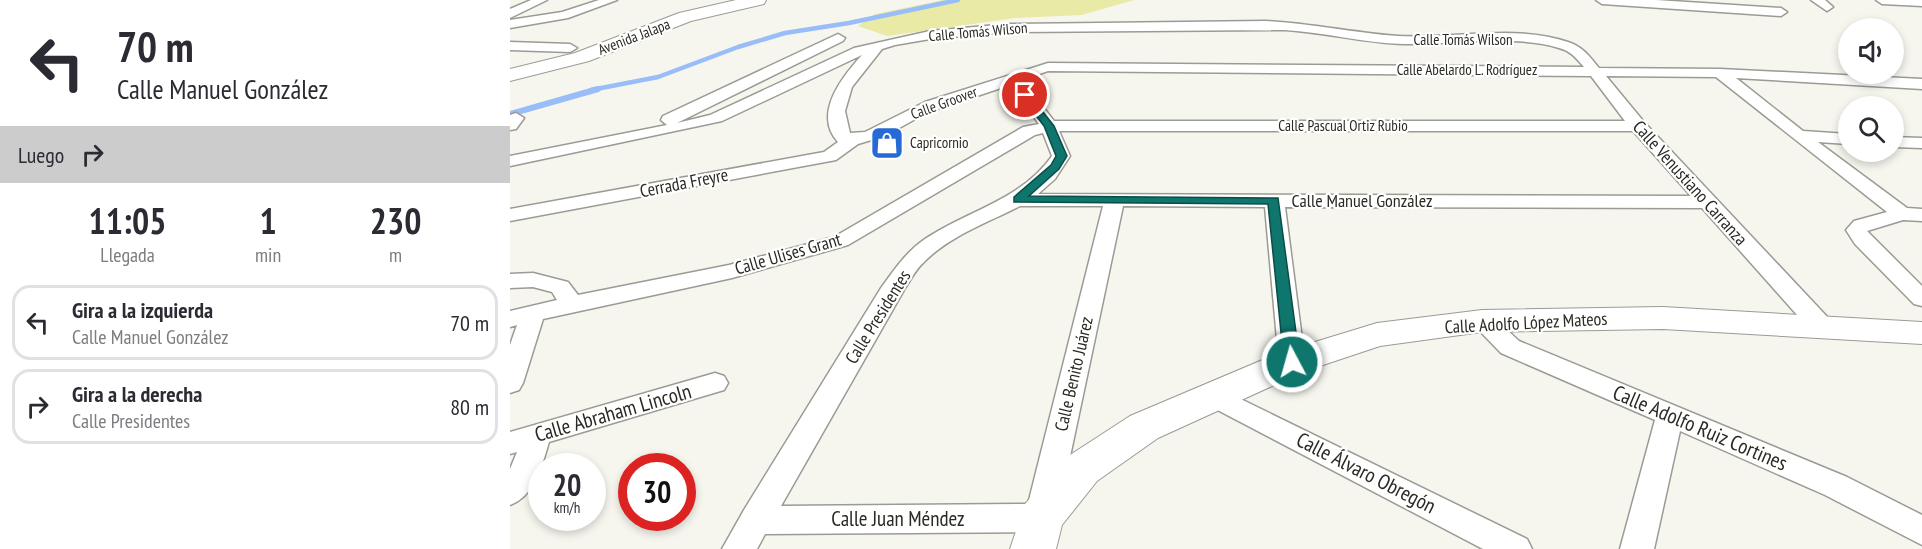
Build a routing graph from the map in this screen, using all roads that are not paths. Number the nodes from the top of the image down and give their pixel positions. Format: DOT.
graph roads {
  1 [pos="541,0"];
  2 [pos="611,0"];
  3 [pos="758,0"];
  4 [pos="1602,0"];
  5 [pos="1882,0"];
  6 [pos="1904,1"];
  7 [pos="1922,2"];
  8 [pos="1781,12"];
  9 [pos="510,14"];
  10 [pos="510,24"];
  11 [pos="838,38"];
  12 [pos="1558,42"];
  13 [pos="879,44"];
  14 [pos="510,46"];
  15 [pos="570,48"];
  16 [pos="1592,71"];
  17 [pos="1720,73"];
  18 [pos="510,75"];
  19 [pos="1013,79"];
  20 [pos="1922,84"];
  21 [pos="1049,126"];
  22 [pos="1638,126"];
  23 [pos="638,135"];
  24 [pos="1799,136"];
  25 [pos="1838,138"];
  26 [pos="853,140"];
  27 [pos="1904,142"];
  28 [pos="1922,143"];
  29 [pos="510,161"];
  30 [pos="1115,199"];
  31 [pos="1018,200"];
  32 [pos="1274,201"];
  33 [pos="1707,202"];
  34 [pos="1912,214"];
  35 [pos="510,215"];
  36 [pos="510,281"];
  37 [pos="1922,299"];
  38 [pos="572,304"];
  39 [pos="521,316"];
  40 [pos="1482,321"];
  41 [pos="1823,328"];
  42 [pos="1922,333"];
  43 [pos="1292,362"];
  44 [pos="510,383"];
  45 [pos="715,383"];
  46 [pos="1216,397"];
  47 [pos="1670,415"];
  48 [pos="523,439"];
  49 [pos="510,492"];
  50 [pos="755,520"];
  51 [pos="1922,531"];
  52 [pos="1037,533"];
  53 [pos="739,549"];
  54 [pos="1515,549"];
  55 [pos="1637,549"];
  1 -- 9 [label="street"];
  2 -- 10 [label="street"];
  3 -- 18 [label="street, Avenida Jalapa"];
  4 -- 8 [label="street"];
  5 -- 6 [label="street"];
  6 -- 7 [label="street"];
  11 -- 23 [label="street"];
  12 -- 13 [label="street, Calle Tomás Wilson"];
  12 -- 16 [label="street, Calle Venustiano Carranza"];
  13 -- 23 [label="street, Calle Tomás Wilson"];
  13 -- 26 [label="street"];
  14 -- 15 [label="street"];
  16 -- 17 [label="street, Calle Abelardo L. Rodríguez"];
  16 -- 19 [label="street, Calle Abelardo L. Rodríguez"];
  16 -- 22 [label="street, Calle Venustiano Carranza"];
  17 -- 20 [label="street, Calle Abelardo L. Rodríguez"];
  17 -- 24 [label="street"];
  19 -- 21 [label="street, Calle Presidentes"];
  19 -- 26 [label="street, Calle Groover"];
  21 -- 22 [label="street, Calle Pascual Ortiz Rubio"];
  21 -- 31 [label="street, Calle Presidentes"];
  21 -- 38 [label="street, Calle Ulises Grant"];
  22 -- 33 [label="street, Calle Venustiano Carranza"];
  23 -- 29 [label="street"];
  24 -- 25 [label="street"];
  24 -- 34 [label="street"];
  26 -- 35 [label="street, Cerrada Freyre"];
  27 -- 28 [label="street"];
  30 -- 31 [label="street, Calle Manuel González"];
  30 -- 32 [label="street, Calle Manuel González"];
  30 -- 52 [label="street, Calle Benito Juárez"];
  31 -- 50 [label="street, Calle Presidentes"];
  32 -- 33 [label="street, Calle Manuel González"];
  32 -- 43 [label="street"];
  33 -- 41 [label="street, Calle Venustiano Carranza"];
  34 -- 37 [label="street"];
  36 -- 38 [label="street"];
  38 -- 39 [label="street, Calle Ulises Grant"];
  39 -- 44 [label="street"];
  40 -- 41 [label="street, Calle Adolfo López Mateos"];
  40 -- 43 [label="street, Calle Adolfo López Mateos"];
  40 -- 47 [label="street, Calle Adolfo Ruiz Cortines"];
  41 -- 42 [label="street, Calle Adolfo López Mateos"];
  43 -- 46 [label="street, Calle Adolfo López Mateos"];
  45 -- 48 [label="street, Calle Abraham Lincoln"];
  46 -- 52 [label="street, Calle Adolfo López Mateos"];
  46 -- 54 [label="street, Calle Álvaro Obregón"];
  47 -- 51 [label="street, Calle Adolfo Ruiz Cortines"];
  47 -- 55 [label="street"];
  48 -- 49 [label="street"];
  50 -- 52 [label="street, Calle Juan Méndez"];
  50 -- 53 [label="street, Calle Presidentes"];
}
